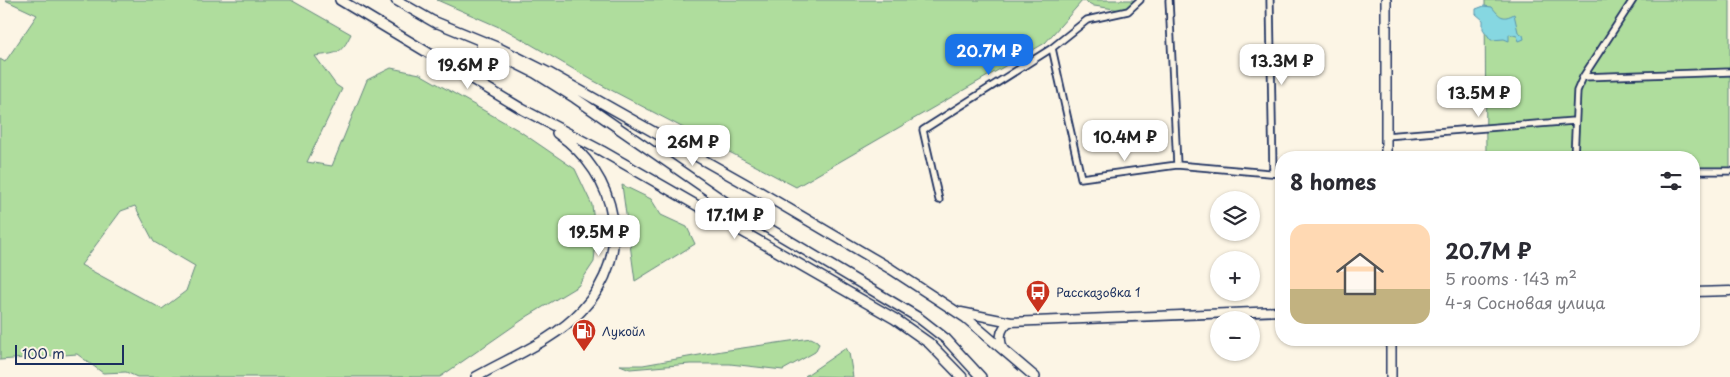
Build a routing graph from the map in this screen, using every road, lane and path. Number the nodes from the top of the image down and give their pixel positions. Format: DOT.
graph roads {
  1 [pos="340,0"];
  2 [pos="396,0"];
  3 [pos="1140,0"];
  4 [pos="1169,0"];
  5 [pos="1270,0"];
  6 [pos="1386,0"];
  7 [pos="1633,0"];
  8 [pos="433,21"];
  9 [pos="1052,48"];
  10 [pos="1730,72"];
  11 [pos="1583,77"];
  12 [pos="522,109"];
  13 [pos="1574,121"];
  14 [pos="1386,136"];
  15 [pos="1386,151"];
  16 [pos="1574,151"];
  17 [pos="1177,165"];
  18 [pos="1700,171"];
  19 [pos="1730,171"];
  20 [pos="1273,172"];
  21 [pos="939,200"];
  22 [pos="1730,291"];
  23 [pos="1700,292"];
  24 [pos="946,305"];
  25 [pos="1275,311"];
  26 [pos="1011,322"];
  27 [pos="1391,346"];
  28 [pos="1004,351"];
  29 [pos="476,377"];
  30 [pos="962,377"];
  31 [pos="981,377"];
  32 [pos="1035,377"];
  33 [pos="1391,377"];
  1 -- 12 [label="main road"];
  2 -- 8 [label="main road"];
  3 -- 9 [label="street"];
  4 -- 17 [label="street"];
  5 -- 20 [label="street"];
  6 -- 14 [label="main road"];
  7 -- 11 [label="street"];
  8 -- 24 [label="main road"];
  8 -- 31 [label="main road"];
  9 -- 17 [label="street"];
  9 -- 21 [label="street"];
  10 -- 11 [label="street"];
  11 -- 13 [label="street"];
  12 -- 29 [label="main road"];
  12 -- 30 [label="main road"];
  13 -- 14 [label="street"];
  13 -- 16 [label="street"];
  14 -- 15 [label="main road"];
  17 -- 20 [label="street"];
  18 -- 19 [label="street"];
  22 -- 23 [label="street"];
  24 -- 26 [label="street"];
  24 -- 28 [label="main road"];
  25 -- 26 [label="street"];
  26 -- 28 [label="street"];
  27 -- 33 [label="main road"];
  28 -- 32 [label="main road"];
}
